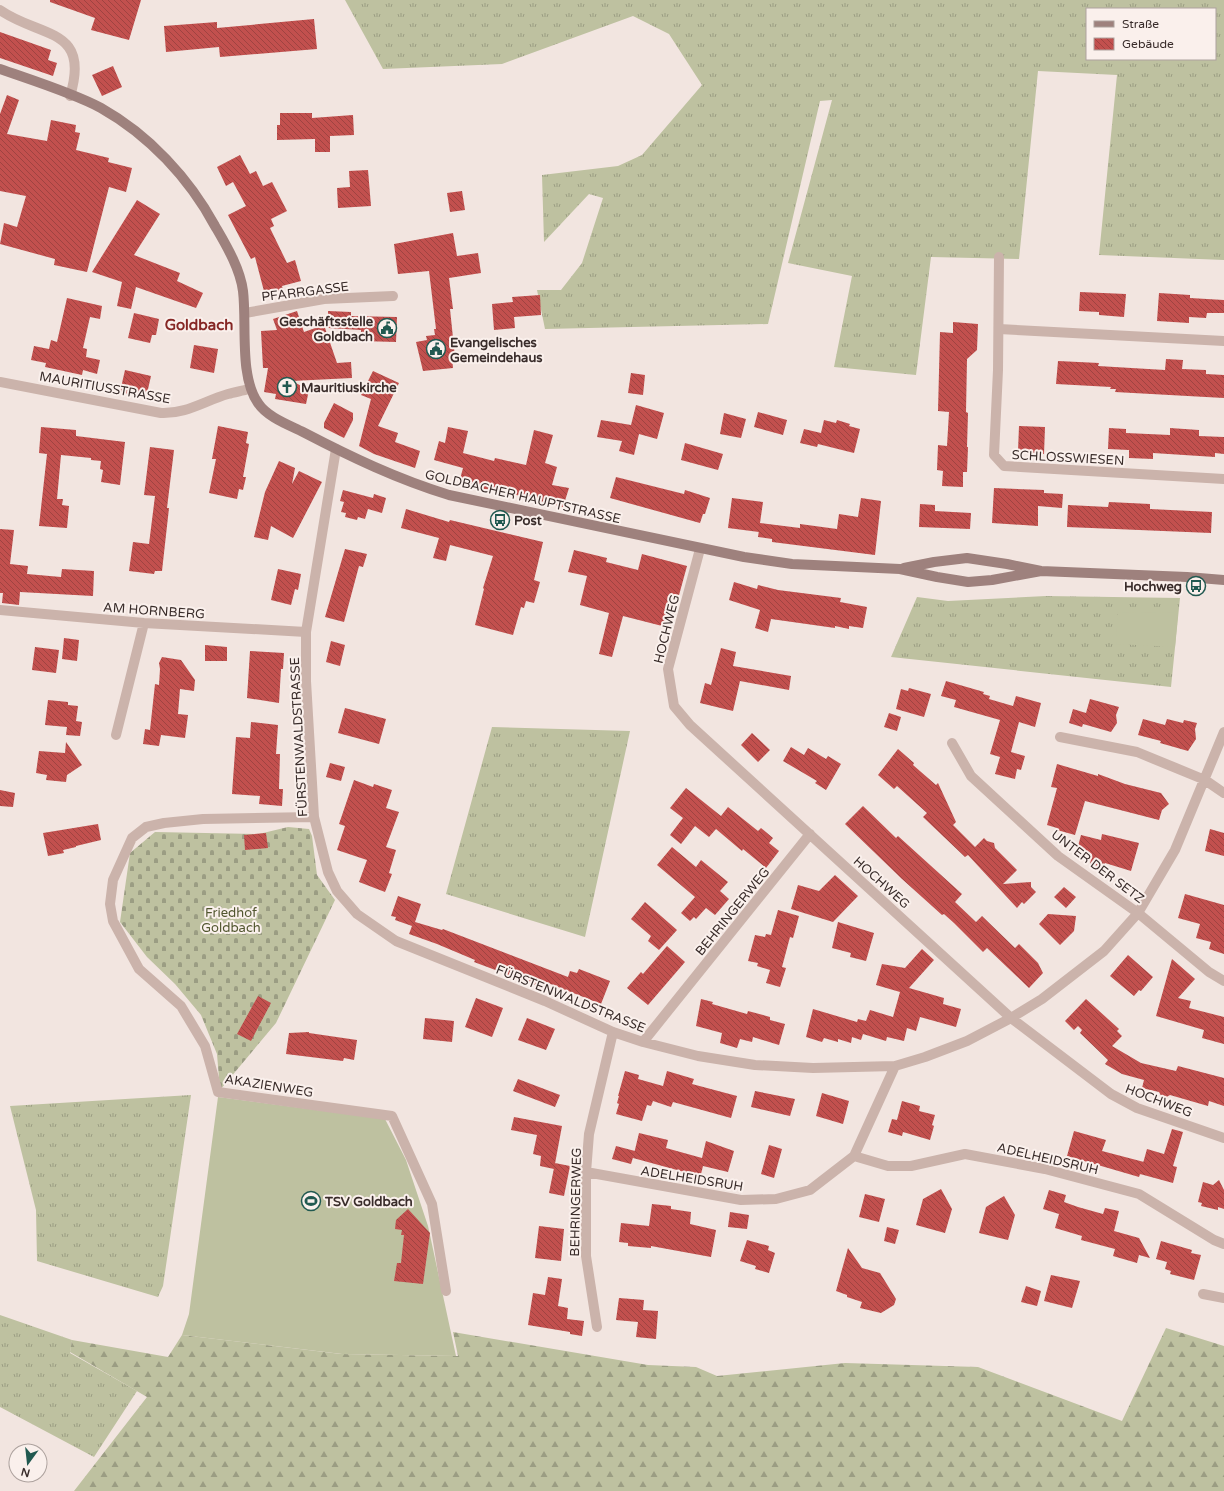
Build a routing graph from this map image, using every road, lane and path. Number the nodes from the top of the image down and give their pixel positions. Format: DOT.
graph roads {
  1 [pos="0,10"];
  2 [pos="0,69"];
  3 [pos="70,96"];
  4 [pos="999,257"];
  5 [pos="393,296"];
  6 [pos="245,313"];
  7 [pos="999,329"];
  8 [pos="1224,341"];
  9 [pos="0,382"];
  10 [pos="250,389"];
  11 [pos="336,449"];
  12 [pos="1224,479"];
  13 [pos="700,549"];
  14 [pos="900,569"];
  15 [pos="1040,571"];
  16 [pos="1224,580"];
  17 [pos="0,610"];
  18 [pos="144,623"];
  19 [pos="306,632"];
  20 [pos="1224,732"];
  21 [pos="116,735"];
  22 [pos="1060,737"];
  23 [pos="952,743"];
  24 [pos="1205,780"];
  25 [pos="1224,793"];
  26 [pos="314,817"];
  27 [pos="810,834"];
  28 [pos="1138,913"];
  29 [pos="1224,981"];
  30 [pos="1011,1018"];
  31 [pos="613,1032"];
  32 [pos="643,1042"];
  33 [pos="895,1066"];
  34 [pos="1224,1138"];
  35 [pos="854,1156"];
  36 [pos="586,1172"];
  37 [pos="1224,1244"];
  38 [pos="446,1291"];
  39 [pos="1203,1294"];
  40 [pos="1224,1298"];
  41 [pos="597,1327"];
  1 -- 3 [label="street"];
  2 -- 3 [label="street, GOLDBACHER HAUPTSTRASSE"];
  3 -- 6 [label="street, GOLDBACHER HAUPTSTRASSE"];
  4 -- 7 [label="street, SCHLOSSWIESEN"];
  5 -- 6 [label="street, PFARRGASSE"];
  6 -- 10 [label="street, GOLDBACHER HAUPTSTRASSE"];
  7 -- 8 [label="street"];
  7 -- 12 [label="street, SCHLOSSWIESEN"];
  9 -- 10 [label="street, MAURITIUSSTRASSE"];
  10 -- 11 [label="street, GOLDBACHER HAUPTSTRASSE"];
  11 -- 13 [label="street, GOLDBACHER HAUPTSTRASSE"];
  11 -- 19 [label="street, FÜRSTENWALDSTRASSE"];
  13 -- 14 [label="street, GOLDBACHER HAUPTSTRASSE"];
  13 -- 27 [label="street, HOCHWEG"];
  14 -- 15 [label="street, GOLDBACHER HAUPTSTRASSE"];
  14 -- 15 [label="street, GOLDBACHER HAUPTSTRASSE"];
  15 -- 16 [label="street, GOLDBACHER HAUPTSTRASSE"];
  17 -- 18 [label="street, AM HORNBERG"];
  18 -- 19 [label="street, AM HORNBERG"];
  18 -- 21 [label="street"];
  19 -- 26 [label="street, FÜRSTENWALDSTRASSE"];
  20 -- 24 [label="street, FÜRSTENWALDSTRASSE"];
  22 -- 24 [label="street"];
  23 -- 28 [label="street, UNTER DER SETZ"];
  24 -- 25 [label="street"];
  24 -- 28 [label="street, FÜRSTENWALDSTRASSE"];
  26 -- 31 [label="street, FÜRSTENWALDSTRASSE"];
  26 -- 38 [label="street, AKAZIENWEG"];
  27 -- 30 [label="street, HOCHWEG"];
  27 -- 32 [label="street, BEHRINGERWEG"];
  28 -- 29 [label="street, UNTER DER SETZ"];
  28 -- 30 [label="street, FÜRSTENWALDSTRASSE"];
  30 -- 33 [label="street, FÜRSTENWALDSTRASSE"];
  30 -- 34 [label="street, HOCHWEG"];
  31 -- 32 [label="street, FÜRSTENWALDSTRASSE"];
  31 -- 36 [label="street, BEHRINGERWEG"];
  32 -- 33 [label="street, FÜRSTENWALDSTRASSE"];
  33 -- 35 [label="street, ADELHEIDSRUH"];
  35 -- 36 [label="street, ADELHEIDSRUH"];
  35 -- 37 [label="street, ADELHEIDSRUH"];
  36 -- 41 [label="street, BEHRINGERWEG"];
  39 -- 40 [label="street"];
}
